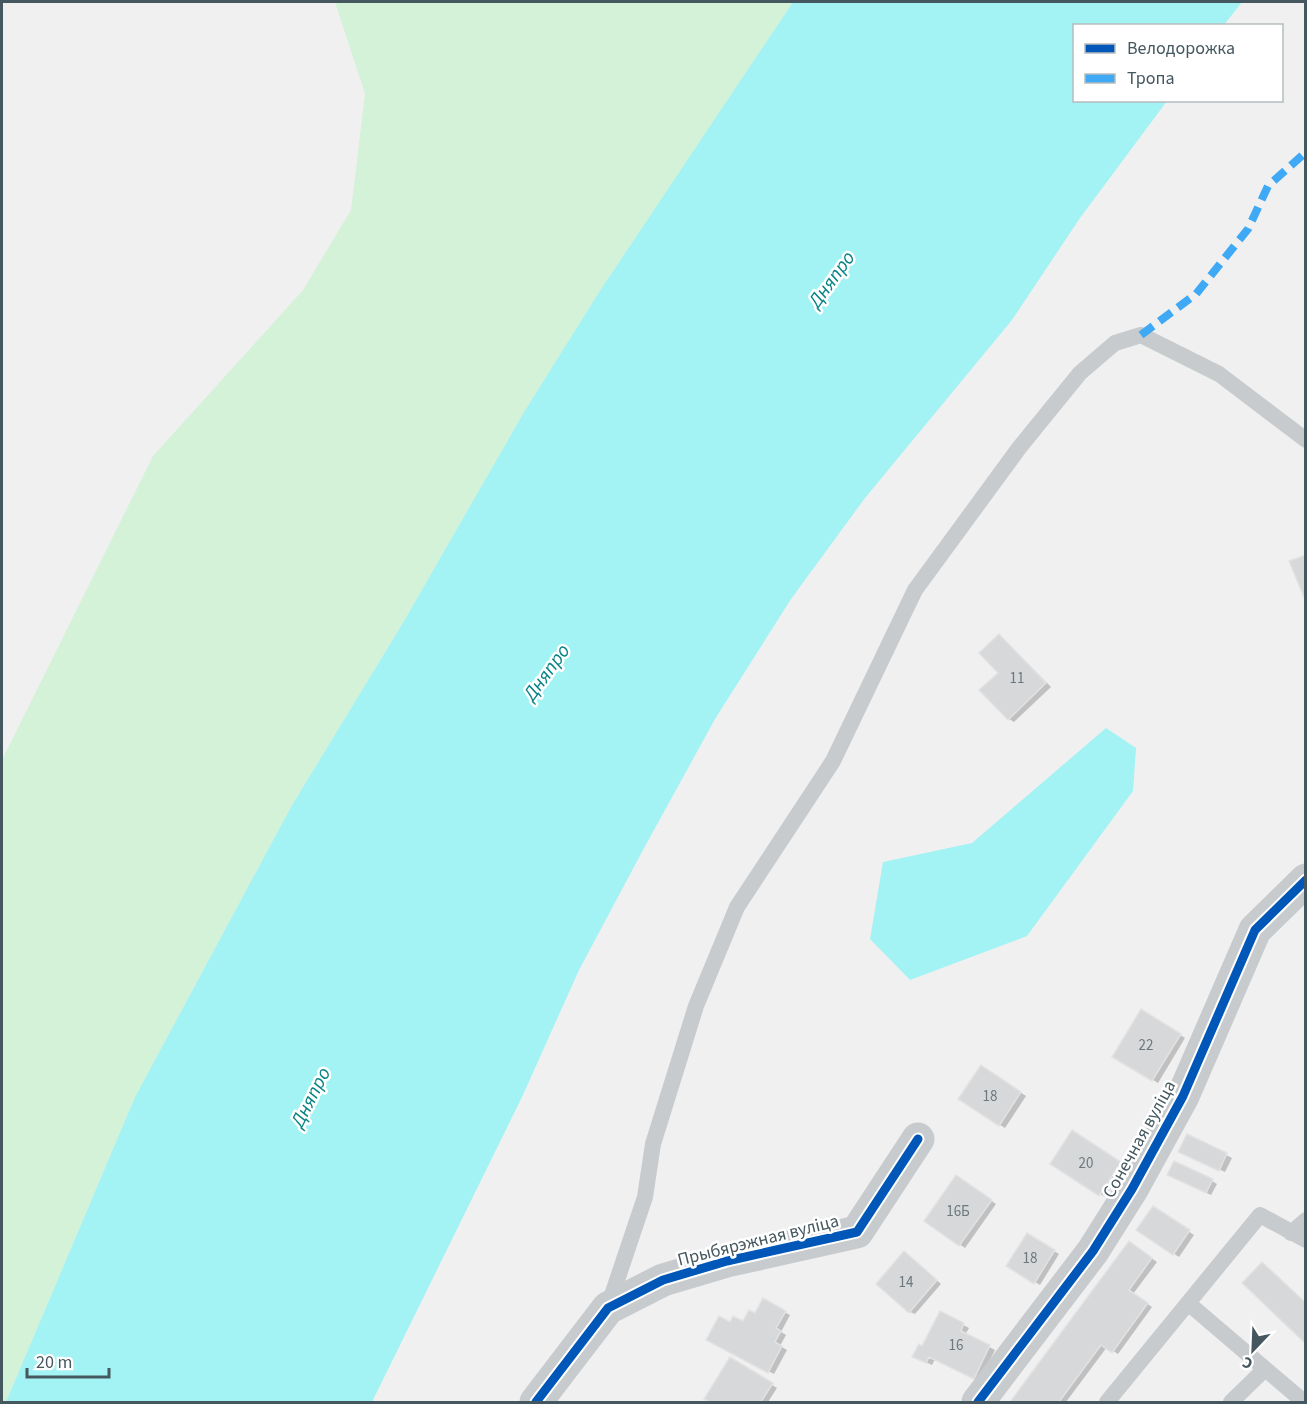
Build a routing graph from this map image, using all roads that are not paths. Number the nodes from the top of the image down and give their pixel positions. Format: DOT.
graph roads {
  1 [pos="1305,440"];
  2 [pos="1305,880"];
  3 [pos="918,1139"];
  4 [pos="1305,1220"];
  5 [pos="1298,1237"];
  6 [pos="1188,1303"];
  7 [pos="608,1308"];
  8 [pos="1265,1369"];
  9 [pos="536,1402"];
  10 [pos="978,1402"];
  11 [pos="1107,1402"];
  12 [pos="1231,1402"];
  13 [pos="1304,1402"];
  1 -- 7 [label="lane"];
  2 -- 10 [label="street, Сонечная вуліца"];
  3 -- 7 [label="street, Прыбярэжная вуліца"];
  4 -- 5 [label="lane"];
  5 -- 6 [label="lane"];
  6 -- 8 [label="lane"];
  6 -- 11 [label="lane"];
  7 -- 9 [label="street, Прыбярэжная вуліца"];
  8 -- 12 [label="lane"];
  8 -- 13 [label="lane"];
}
